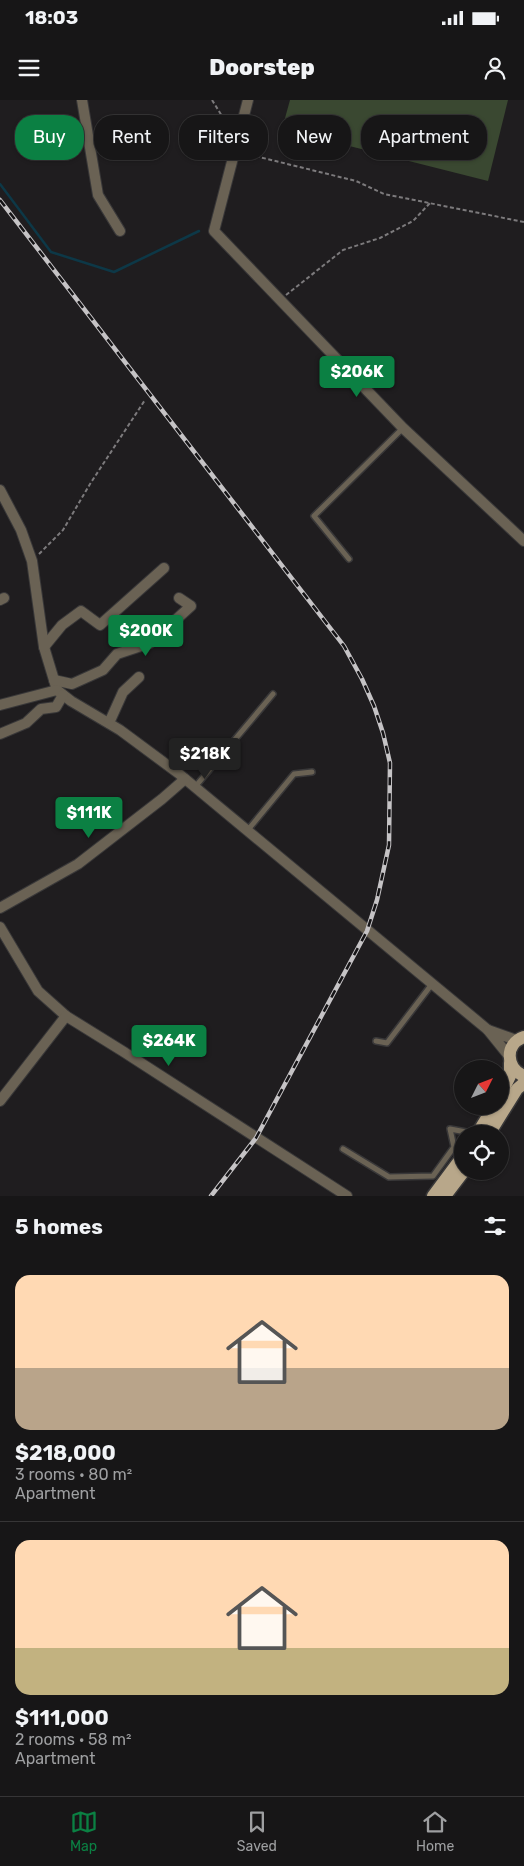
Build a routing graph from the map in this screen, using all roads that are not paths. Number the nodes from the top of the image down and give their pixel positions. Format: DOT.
graph roads {
  1 [pos="82,100"];
  2 [pos="248,100"];
  3 [pos="120,231"];
  4 [pos="404,428"];
  5 [pos="0,490"];
  6 [pos="524,541"];
  7 [pos="349,559"];
  8 [pos="164,568"];
  9 [pos="179,598"];
  10 [pos="44,647"];
  11 [pos="139,677"];
  12 [pos="58,688"];
  13 [pos="273,694"];
  14 [pos="0,705"];
  15 [pos="109,724"];
  16 [pos="0,734"];
  17 [pos="312,772"];
  18 [pos="185,779"];
  19 [pos="195,788"];
  20 [pos="247,832"];
  21 [pos="0,908"];
  22 [pos="0,927"];
  23 [pos="432,984"];
  24 [pos="66,1016"];
  25 [pos="488,1030"];
  26 [pos="521,1038"];
  27 [pos="376,1041"];
  28 [pos="510,1060"];
  29 [pos="524,1076"];
  30 [pos="509,1078"];
  31 [pos="524,1082"];
  32 [pos="0,1101"];
  33 [pos="495,1125"];
  34 [pos="454,1130"];
  35 [pos="454,1147"];
  36 [pos="454,1147"];
  37 [pos="343,1149"];
  38 [pos="454,1168"];
  39 [pos="457,1180"];
  40 [pos="346,1196"];
  41 [pos="433,1196"];
  42 [pos="445,1196"];
  1 -- 3 [label="street"];
  2 -- 4 [label="street"];
  4 -- 6 [label="street"];
  4 -- 7 [label="lane"];
  5 -- 10 [label="street"];
  8 -- 10 [label="street"];
  9 -- 12 [label="street"];
  10 -- 12 [label="street"];
  11 -- 15 [label="street"];
  12 -- 14 [label="street"];
  12 -- 15 [label="street"];
  12 -- 16 [label="street"];
  13 -- 19 [label="lane"];
  15 -- 18 [label="street"];
  17 -- 20 [label="lane"];
  18 -- 19 [label="street"];
  18 -- 21 [label="street"];
  19 -- 20 [label="street"];
  20 -- 23 [label="street"];
  22 -- 24 [label="street"];
  23 -- 25 [label="street"];
  23 -- 27 [label="lane"];
  24 -- 32 [label="street"];
  24 -- 40 [label="street"];
  25 -- 26 [label="street"];
  25 -- 28 [label="street"];
  26 -- 28 [label="main road"];
  28 -- 29 [label="main road"];
  28 -- 30 [label="main road"];
  31 -- 33 [label="main road"];
  34 -- 36 [label="lane"];
  35 -- 37 [label="lane"];
  38 -- 41 [label="main road"];
  39 -- 42 [label="main road"];
}
